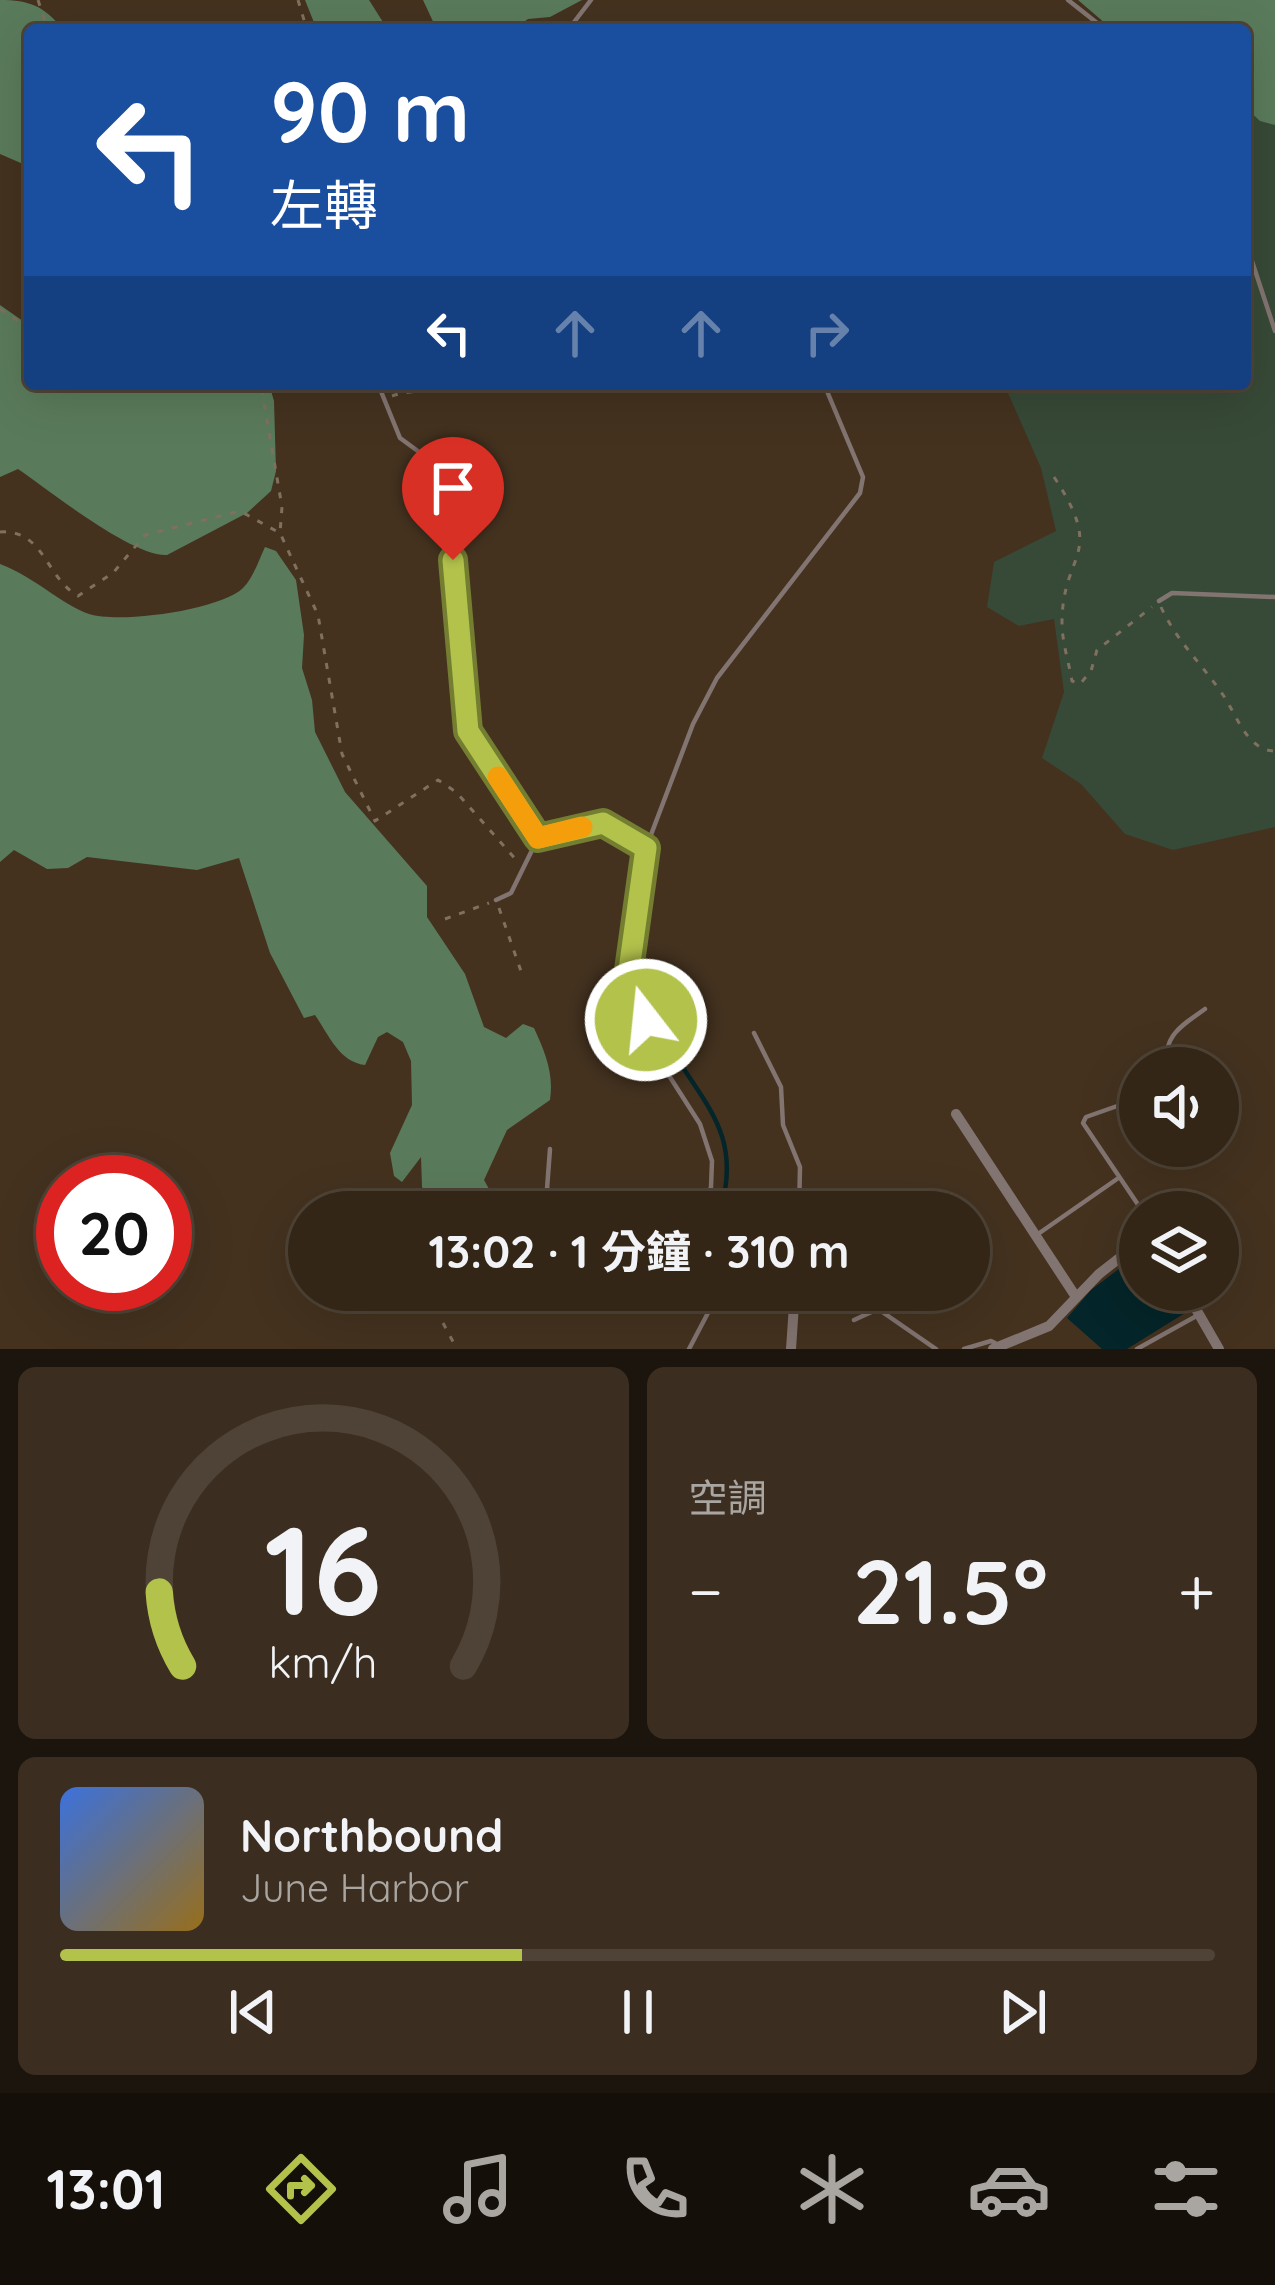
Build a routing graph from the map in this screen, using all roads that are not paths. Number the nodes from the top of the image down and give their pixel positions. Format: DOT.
graph roads {
  1 [pos="591,0"];
  2 [pos="1068,0"];
  3 [pos="570,24"];
  4 [pos="1098,24"];
  5 [pos="1251,258"];
  6 [pos="1275,331"];
  7 [pos="381,390"];
  8 [pos="827,390"];
  9 [pos="1275,597"];
  10 [pos="1159,601"];
  11 [pos="538,838"];
  12 [pos="646,848"];
  13 [pos="496,900"];
  14 [pos="1205,1009"];
  15 [pos="754,1033"];
  16 [pos="1165,1047"];
  17 [pos="1119,1105"];
  18 [pos="956,1114"];
  19 [pos="550,1149"];
  20 [pos="1117,1179"];
  21 [pos="552,1191"];
  22 [pos="709,1191"];
  23 [pos="799,1191"];
  24 [pos="1126,1191"];
  25 [pos="1034,1237"];
  26 [pos="1119,1260"];
  27 [pos="1076,1297"];
  28 [pos="709,1311"];
  29 [pos="794,1311"];
  30 [pos="1197,1311"];
  31 [pos="1199,1314"];
  32 [pos="854,1320"];
  33 [pos="996,1348"];
  34 [pos="689,1349"];
  35 [pos="791,1349"];
  36 [pos="936,1349"];
  37 [pos="964,1349"];
  38 [pos="1137,1349"];
  39 [pos="1219,1349"];
  1 -- 3 [label="lane"];
  2 -- 4 [label="lane"];
  5 -- 6 [label="lane"];
  7 -- 11 [label="lane"];
  8 -- 12 [label="lane"];
  9 -- 10 [label="lane"];
  11 -- 12 [label="lane"];
  11 -- 13 [label="lane"];
  12 -- 22 [label="lane"];
  14 -- 16 [label="lane"];
  15 -- 23 [label="lane"];
  17 -- 20 [label="lane"];
  18 -- 25 [label="street"];
  19 -- 21 [label="lane"];
  20 -- 24 [label="lane"];
  20 -- 25 [label="lane"];
  25 -- 27 [label="street"];
  26 -- 27 [label="street"];
  27 -- 33 [label="street"];
  28 -- 34 [label="lane"];
  29 -- 35 [label="street"];
  30 -- 31 [label="street"];
  31 -- 38 [label="lane"];
  31 -- 39 [label="street"];
  32 -- 36 [label="lane"];
  33 -- 37 [label="lane"];
}
